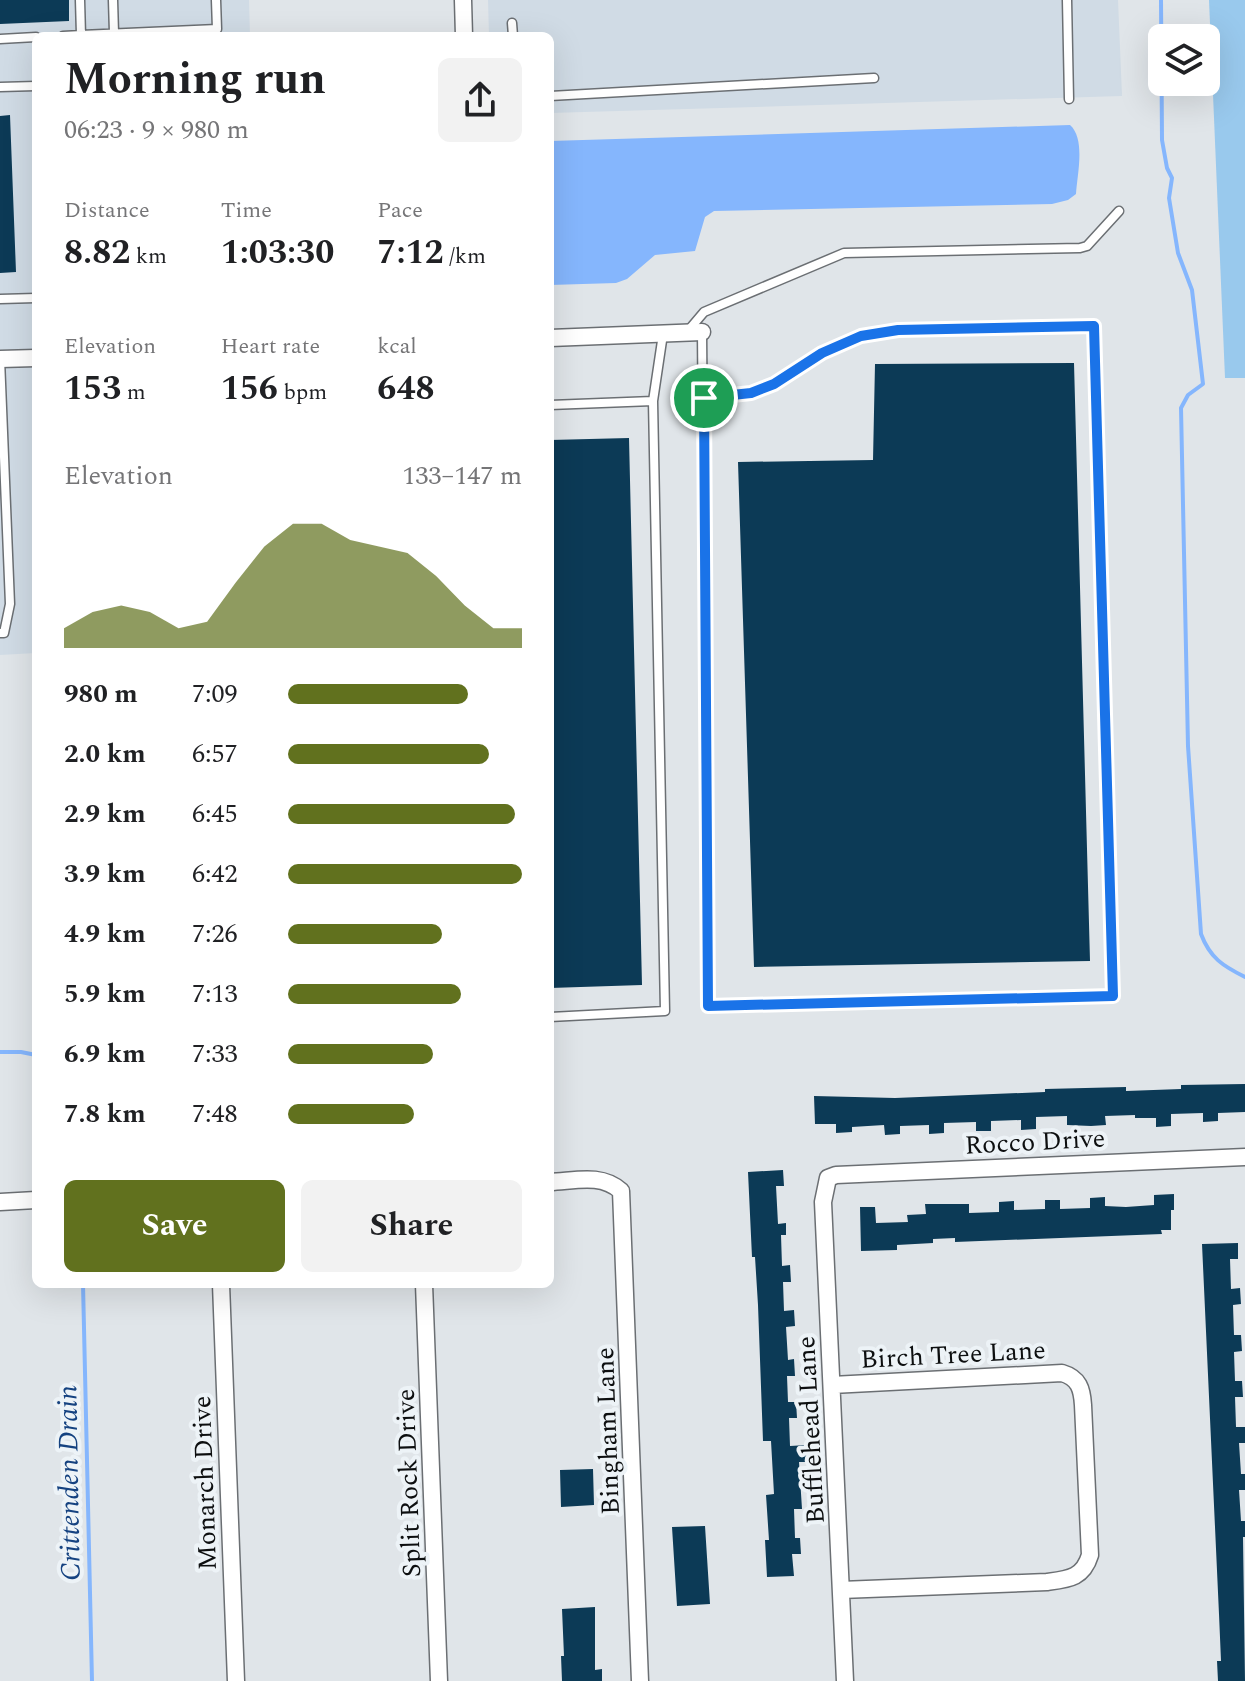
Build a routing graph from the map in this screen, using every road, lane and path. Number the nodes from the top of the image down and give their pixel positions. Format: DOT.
graph roads {
  1 [pos="80,0"];
  2 [pos="113,0"];
  3 [pos="216,0"];
  4 [pos="463,0"];
  5 [pos="1067,0"];
  6 [pos="512,23"];
  7 [pos="81,32"];
  8 [pos="114,32"];
  9 [pos="140,32"];
  10 [pos="464,32"];
  11 [pos="513,32"];
  12 [pos="32,37"];
  13 [pos="0,39"];
  14 [pos="874,78"];
  15 [pos="32,86"];
  16 [pos="0,87"];
  17 [pos="554,96"];
  18 [pos="1069,99"];
  19 [pos="1119,211"];
  20 [pos="32,298"];
  21 [pos="0,299"];
  22 [pos="694,332"];
  23 [pos="663,334"];
  24 [pos="554,338"];
  25 [pos="32,358"];
  26 [pos="0,359"];
  27 [pos="704,398"];
  28 [pos="653,401"];
  29 [pos="554,405"];
  30 [pos="0,633"];
  31 [pos="554,1017"];
  32 [pos="1245,1157"];
  33 [pos="828,1178"];
  34 [pos="554,1182"];
  35 [pos="32,1200"];
  36 [pos="0,1202"];
  37 [pos="221,1288"];
  38 [pos="424,1288"];
  39 [pos="832,1385"];
  40 [pos="841,1590"];
  41 [pos="236,1681"];
  42 [pos="439,1681"];
  43 [pos="640,1681"];
  44 [pos="845,1681"];
  1 -- 7 [label="lane"];
  2 -- 8 [label="lane"];
  3 -- 9 [label="lane"];
  4 -- 10 [label="street"];
  5 -- 18 [label="lane"];
  6 -- 11 [label="lane"];
  12 -- 13 [label="lane"];
  14 -- 17 [label="lane"];
  15 -- 16 [label="lane"];
  19 -- 22 [label="lane"];
  20 -- 21 [label="lane"];
  22 -- 23 [label="street"];
  22 -- 27 [label="lane"];
  23 -- 24 [label="street"];
  23 -- 28 [label="lane"];
  25 -- 26 [label="street"];
  26 -- 30 [label="lane"];
  27 -- 27 [label="lane"];
  28 -- 29 [label="lane"];
  28 -- 31 [label="lane"];
  32 -- 33 [label="street, Rocco Drive"];
  33 -- 39 [label="street, Bufflehead Lane"];
  34 -- 43 [label="street, Bingham Lane"];
  35 -- 36 [label="street"];
  37 -- 41 [label="street, Monarch Drive"];
  38 -- 42 [label="street, Split Rock Drive"];
  39 -- 40 [label="street, Bufflehead Lane"];
  39 -- 40 [label="street, Birch Tree Lane"];
  40 -- 44 [label="street, Bufflehead Lane"];
}
